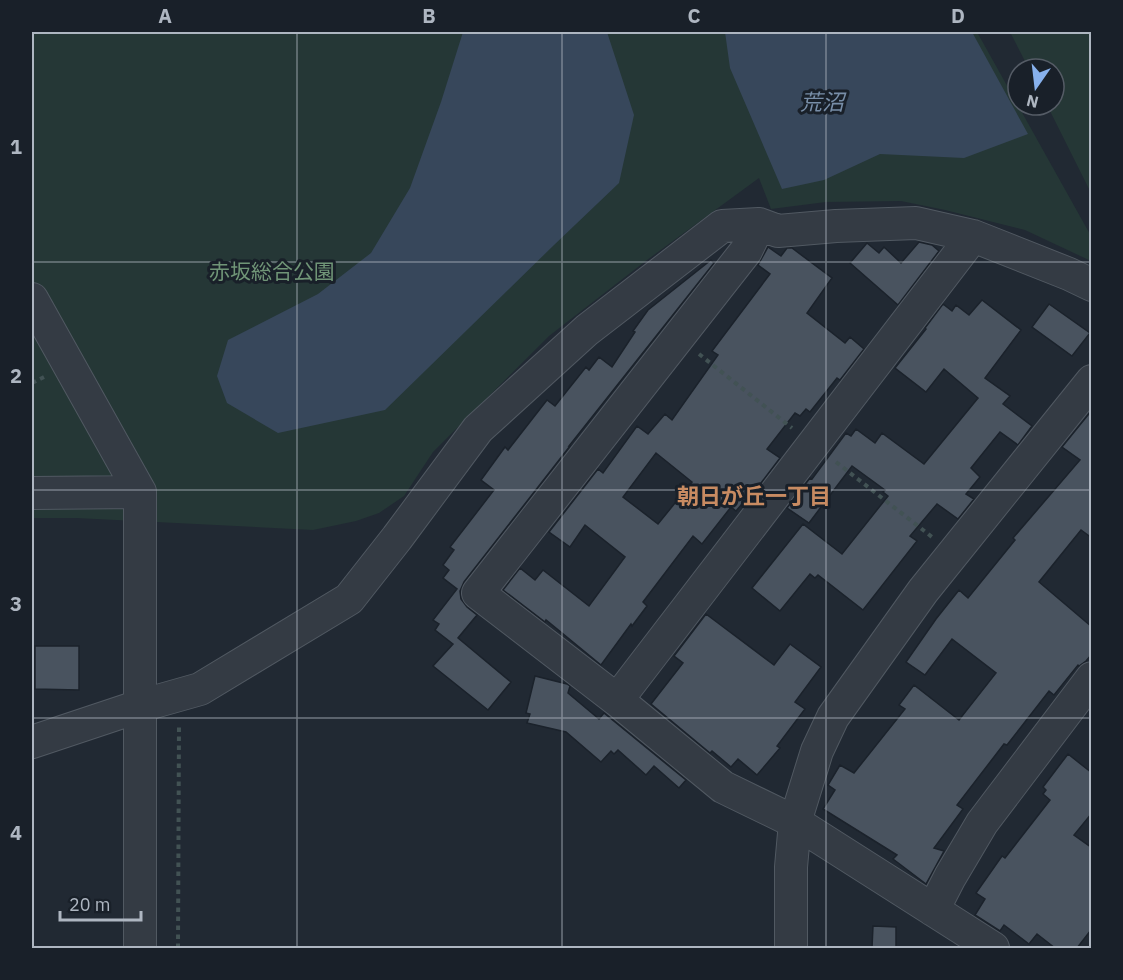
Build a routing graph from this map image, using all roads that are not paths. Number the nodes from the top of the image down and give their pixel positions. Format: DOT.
graph roads {
  1 [pos="759,224"];
  2 [pos="973,236"];
  3 [pos="1092,285"];
  4 [pos="32,299"];
  5 [pos="1092,381"];
  6 [pos="140,492"];
  7 [pos="32,493"];
  8 [pos="1092,678"];
  9 [pos="617,700"];
  10 [pos="140,706"];
  11 [pos="32,742"];
  12 [pos="795,822"];
  13 [pos="933,910"];
  14 [pos="140,948"];
  15 [pos="791,948"];
  16 [pos="993,948"];
  1 -- 2 [label="street"];
  1 -- 9 [label="street"];
  1 -- 10 [label="street"];
  2 -- 3 [label="street"];
  2 -- 9 [label="street"];
  4 -- 6 [label="street"];
  5 -- 12 [label="street"];
  6 -- 7 [label="street"];
  6 -- 10 [label="street"];
  8 -- 13 [label="street"];
  9 -- 12 [label="street"];
  10 -- 11 [label="street"];
  10 -- 14 [label="street"];
  12 -- 13 [label="street"];
  12 -- 15 [label="street"];
  13 -- 16 [label="street"];
}
